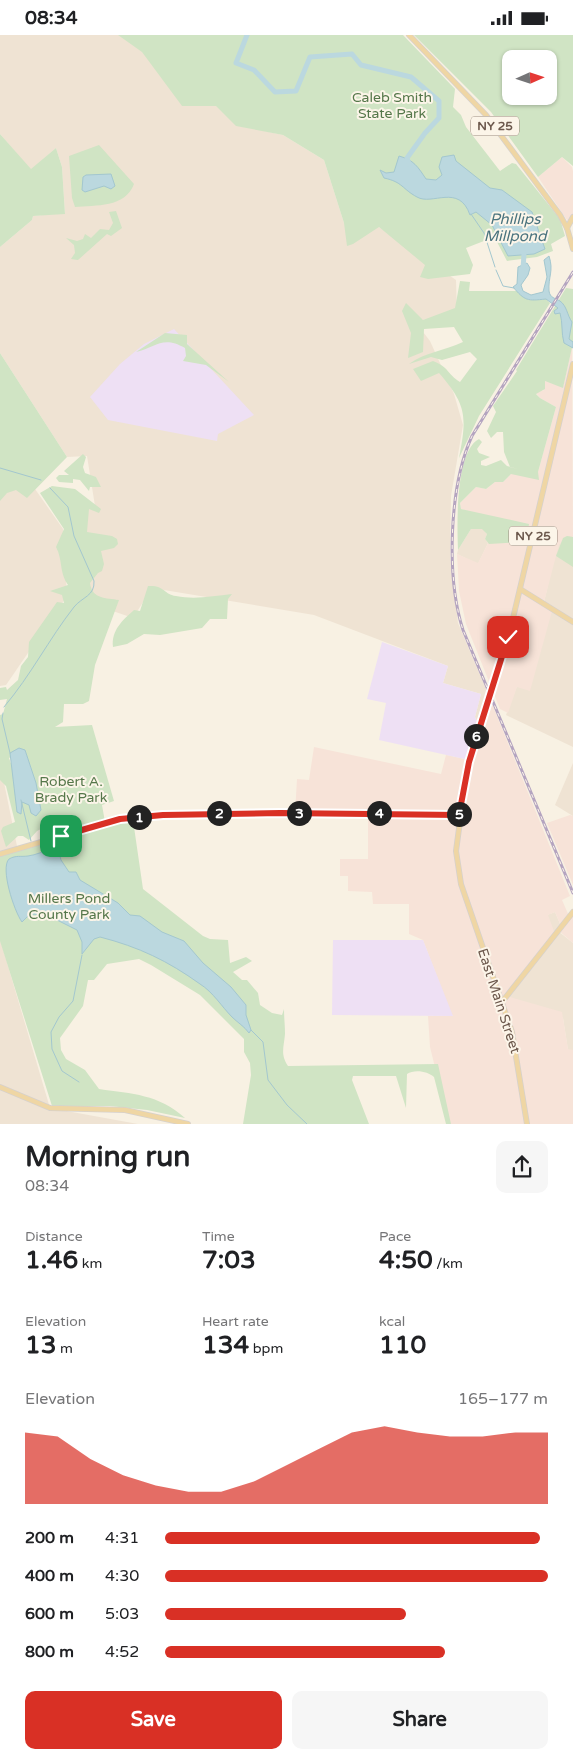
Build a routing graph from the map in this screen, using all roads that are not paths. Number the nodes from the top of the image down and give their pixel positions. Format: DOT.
graph roads {
  1 [pos="409,35"];
  2 [pos="573,217"];
  3 [pos="567,227"];
  4 [pos="573,249"];
  5 [pos="573,364"];
  6 [pos="520,589"];
  7 [pos="573,622"];
  8 [pos="459,815"];
  9 [pos="0,854"];
  10 [pos="573,912"];
  11 [pos="502,1002"];
  12 [pos="0,1087"];
  13 [pos="188,1124"];
  14 [pos="527,1124"];
  1 -- 3 [label="main road, NY 25"];
  2 -- 3 [label="main road"];
  3 -- 4 [label="main road, NY 25"];
  5 -- 6 [label="main road, NY 25"];
  6 -- 7 [label="main road"];
  6 -- 8 [label="main road, NY 25"];
  8 -- 9 [label="main road"];
  8 -- 11 [label="main road, East Main Street / NY 25"];
  10 -- 11 [label="main road"];
  11 -- 14 [label="main road, East Main Street / NY 25"];
  12 -- 13 [label="main road"];
}
